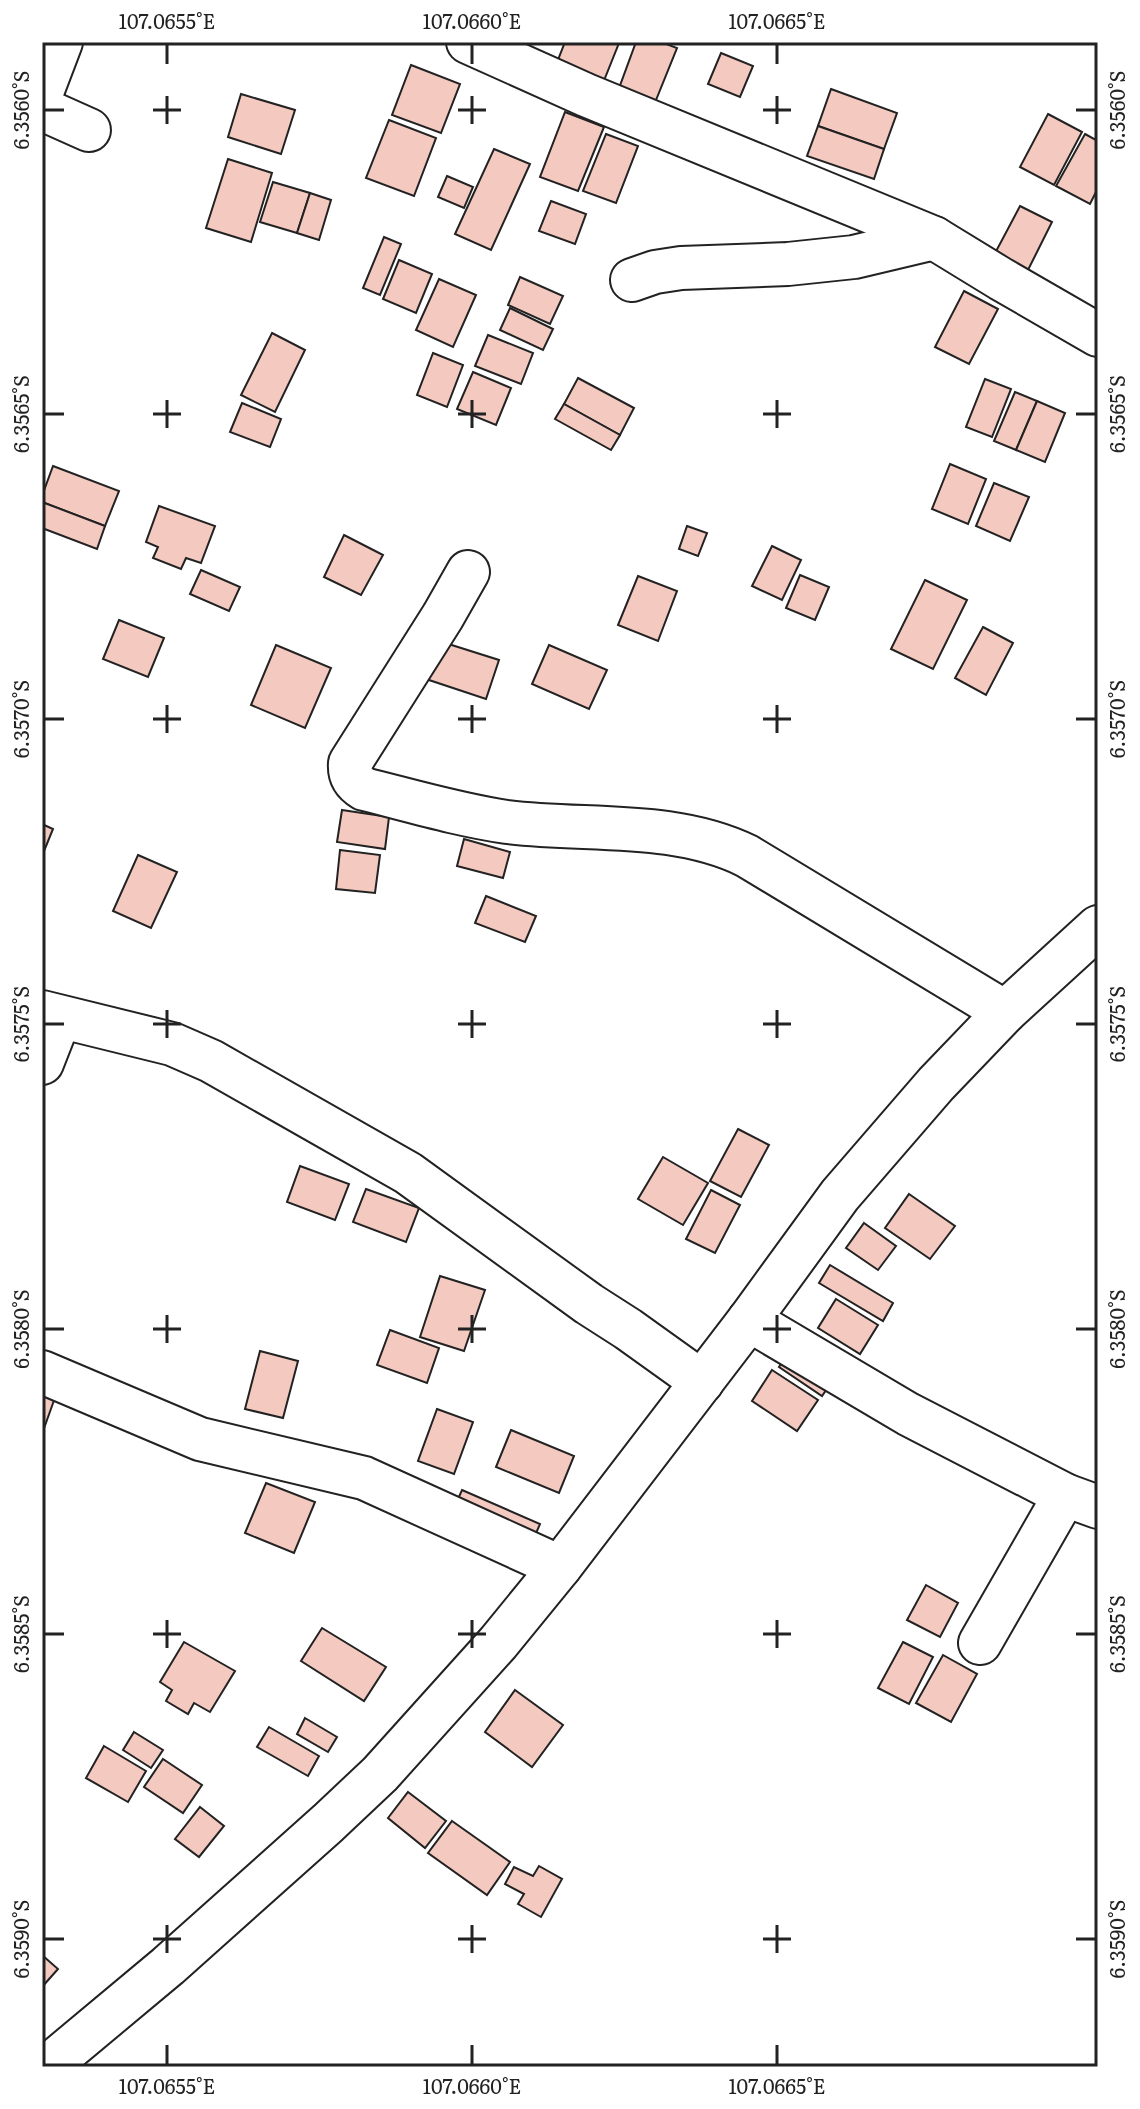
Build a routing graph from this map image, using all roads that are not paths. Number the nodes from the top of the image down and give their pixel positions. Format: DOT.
graph roads {
  1 [pos="61,42"];
  2 [pos="468,42"];
  3 [pos="42,92"];
  4 [pos="42,109"];
  5 [pos="89,130"];
  6 [pos="934,238"];
  7 [pos="632,280"];
  8 [pos="1098,335"];
  9 [pos="468,572"];
  10 [pos="1098,927"];
  11 [pos="1005,1012"];
  12 [pos="51,1014"];
  13 [pos="42,1063"];
  14 [pos="749,1320"];
  15 [pos="42,1372"];
  16 [pos="702,1382"];
  17 [pos="1082,1501"];
  18 [pos="560,1567"];
  19 [pos="980,1643"];
  20 [pos="47,2067"];
  1 -- 3 [label="street"];
  2 -- 6 [label="street"];
  4 -- 5 [label="street"];
  6 -- 7 [label="street"];
  6 -- 8 [label="street"];
  9 -- 11 [label="street"];
  10 -- 11 [label="street"];
  11 -- 14 [label="street"];
  12 -- 13 [label="street"];
  12 -- 16 [label="street"];
  14 -- 16 [label="street"];
  14 -- 17 [label="street"];
  15 -- 18 [label="street"];
  16 -- 18 [label="street"];
  17 -- 19 [label="street"];
  18 -- 20 [label="street"];
}
